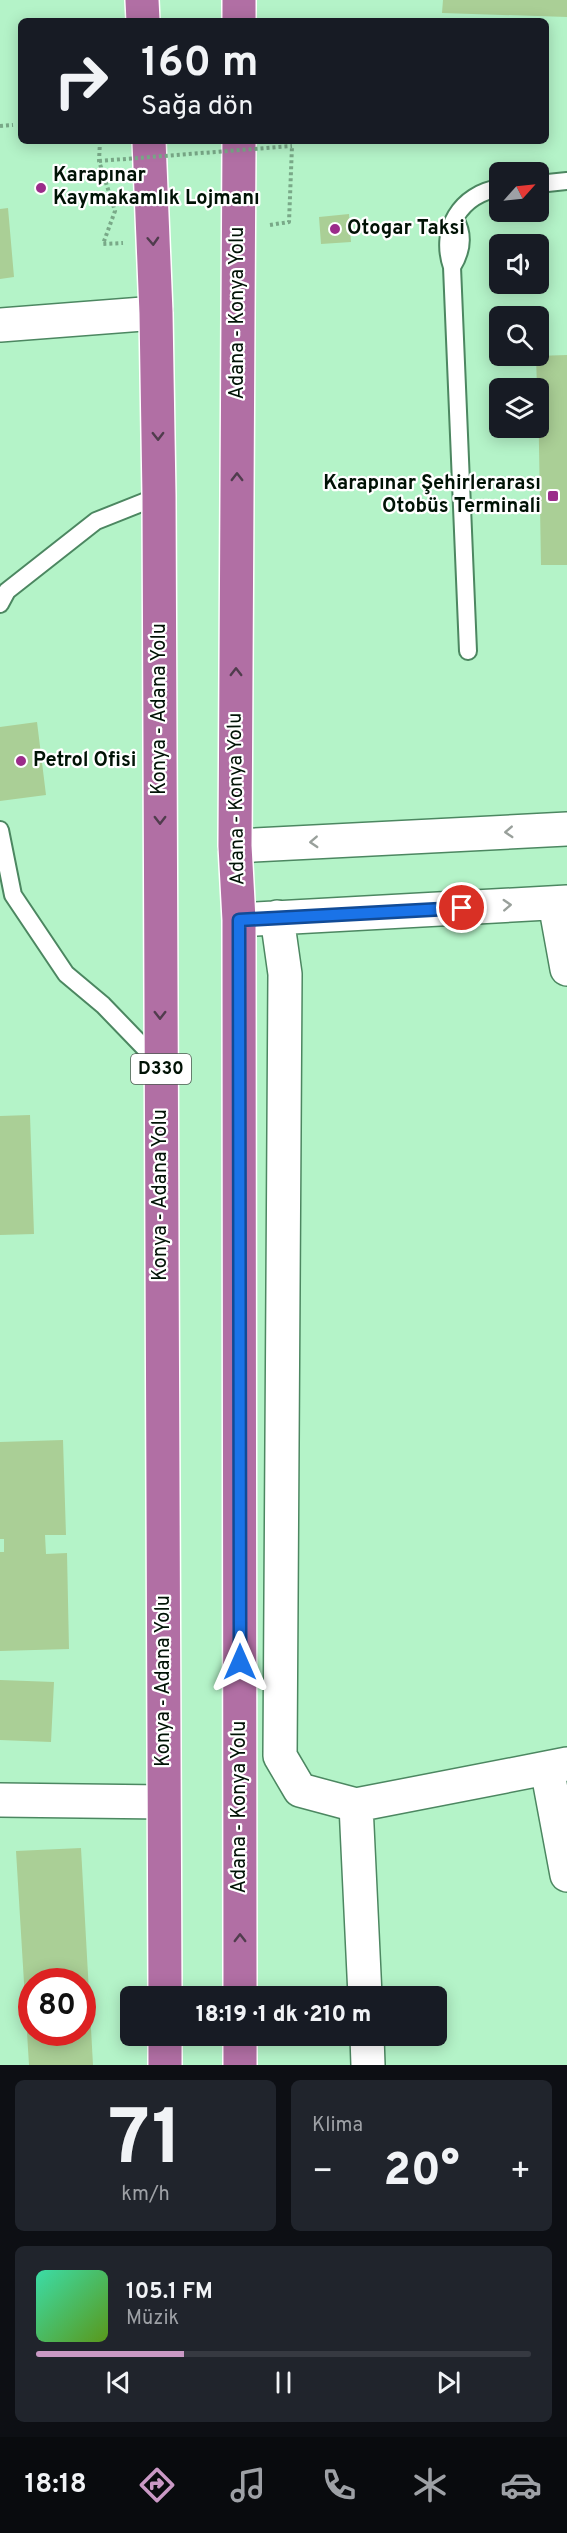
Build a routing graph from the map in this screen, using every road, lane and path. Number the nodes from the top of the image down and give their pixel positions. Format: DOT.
graph roads {
  1 [pos="142,0"];
  2 [pos="239,0"];
  3 [pos="143,18"];
  4 [pos="239,18"];
  5 [pos="13,125"];
  6 [pos="0,126"];
  7 [pos="100,144"];
  8 [pos="148,144"];
  9 [pos="238,144"];
  10 [pos="99,161"];
  11 [pos="567,181"];
  12 [pos="549,183"];
  13 [pos="489,191"];
  14 [pos="289,222"];
  15 [pos="103,244"];
  16 [pos="156,313"];
  17 [pos="0,325"];
  18 [pos="159,496"];
  19 [pos="0,604"];
  20 [pos="468,651"];
  21 [pos="567,829"];
  22 [pos="0,830"];
  23 [pos="235,846"];
  24 [pos="561,903"];
  25 [pos="277,917"];
  26 [pos="239,920"];
  27 [pos="567,969"];
  28 [pos="161,1065"];
  29 [pos="557,1766"];
  30 [pos="0,1800"];
  31 [pos="164,1802"];
  32 [pos="356,1805"];
  33 [pos="567,1875"];
  34 [pos="165,1986"];
  35 [pos="240,1986"];
  36 [pos="365,1986"];
  37 [pos="165,2046"];
  38 [pos="240,2046"];
  39 [pos="367,2046"];
  40 [pos="165,2065"];
  41 [pos="240,2065"];
  42 [pos="368,2065"];
  1 -- 3 [label="highway"];
  2 -- 4 [label="highway"];
  5 -- 6 [label="path"];
  7 -- 10 [label="path"];
  8 -- 16 [label="highway, Konya - Adana Yolu / D330, one-way"];
  23 -- 9 [label="highway, Adana - Konya Yolu, one-way"];
  10 -- 14 [label="path, bridge"];
  10 -- 15 [label="path"];
  11 -- 12 [label="lane"];
  13 -- 20 [label="lane"];
  16 -- 17 [label="street"];
  16 -- 18 [label="highway, Konya - Adana Yolu / D330, one-way"];
  18 -- 19 [label="lane"];
  18 -- 28 [label="highway, Konya - Adana Yolu / D330, one-way"];
  21 -- 23 [label="street, one-way"];
  22 -- 28 [label="lane"];
  23 -- 26 [label="highway, Adana - Konya Yolu"];
  25 -- 24 [label="street, one-way"];
  24 -- 27 [label="street"];
  25 -- 26 [label="street"];
  25 -- 32 [label="street"];
  35 -- 26 [label="highway, Adana - Konya Yolu, one-way"];
  28 -- 31 [label="highway, Konya - Adana Yolu / D330"];
  29 -- 32 [label="street"];
  29 -- 33 [label="street"];
  30 -- 31 [label="street"];
  31 -- 34 [label="highway, Konya - Adana Yolu / D330"];
  32 -- 36 [label="street"];
  37 -- 40 [label="highway"];
  38 -- 41 [label="highway"];
  39 -- 42 [label="street"];
}
